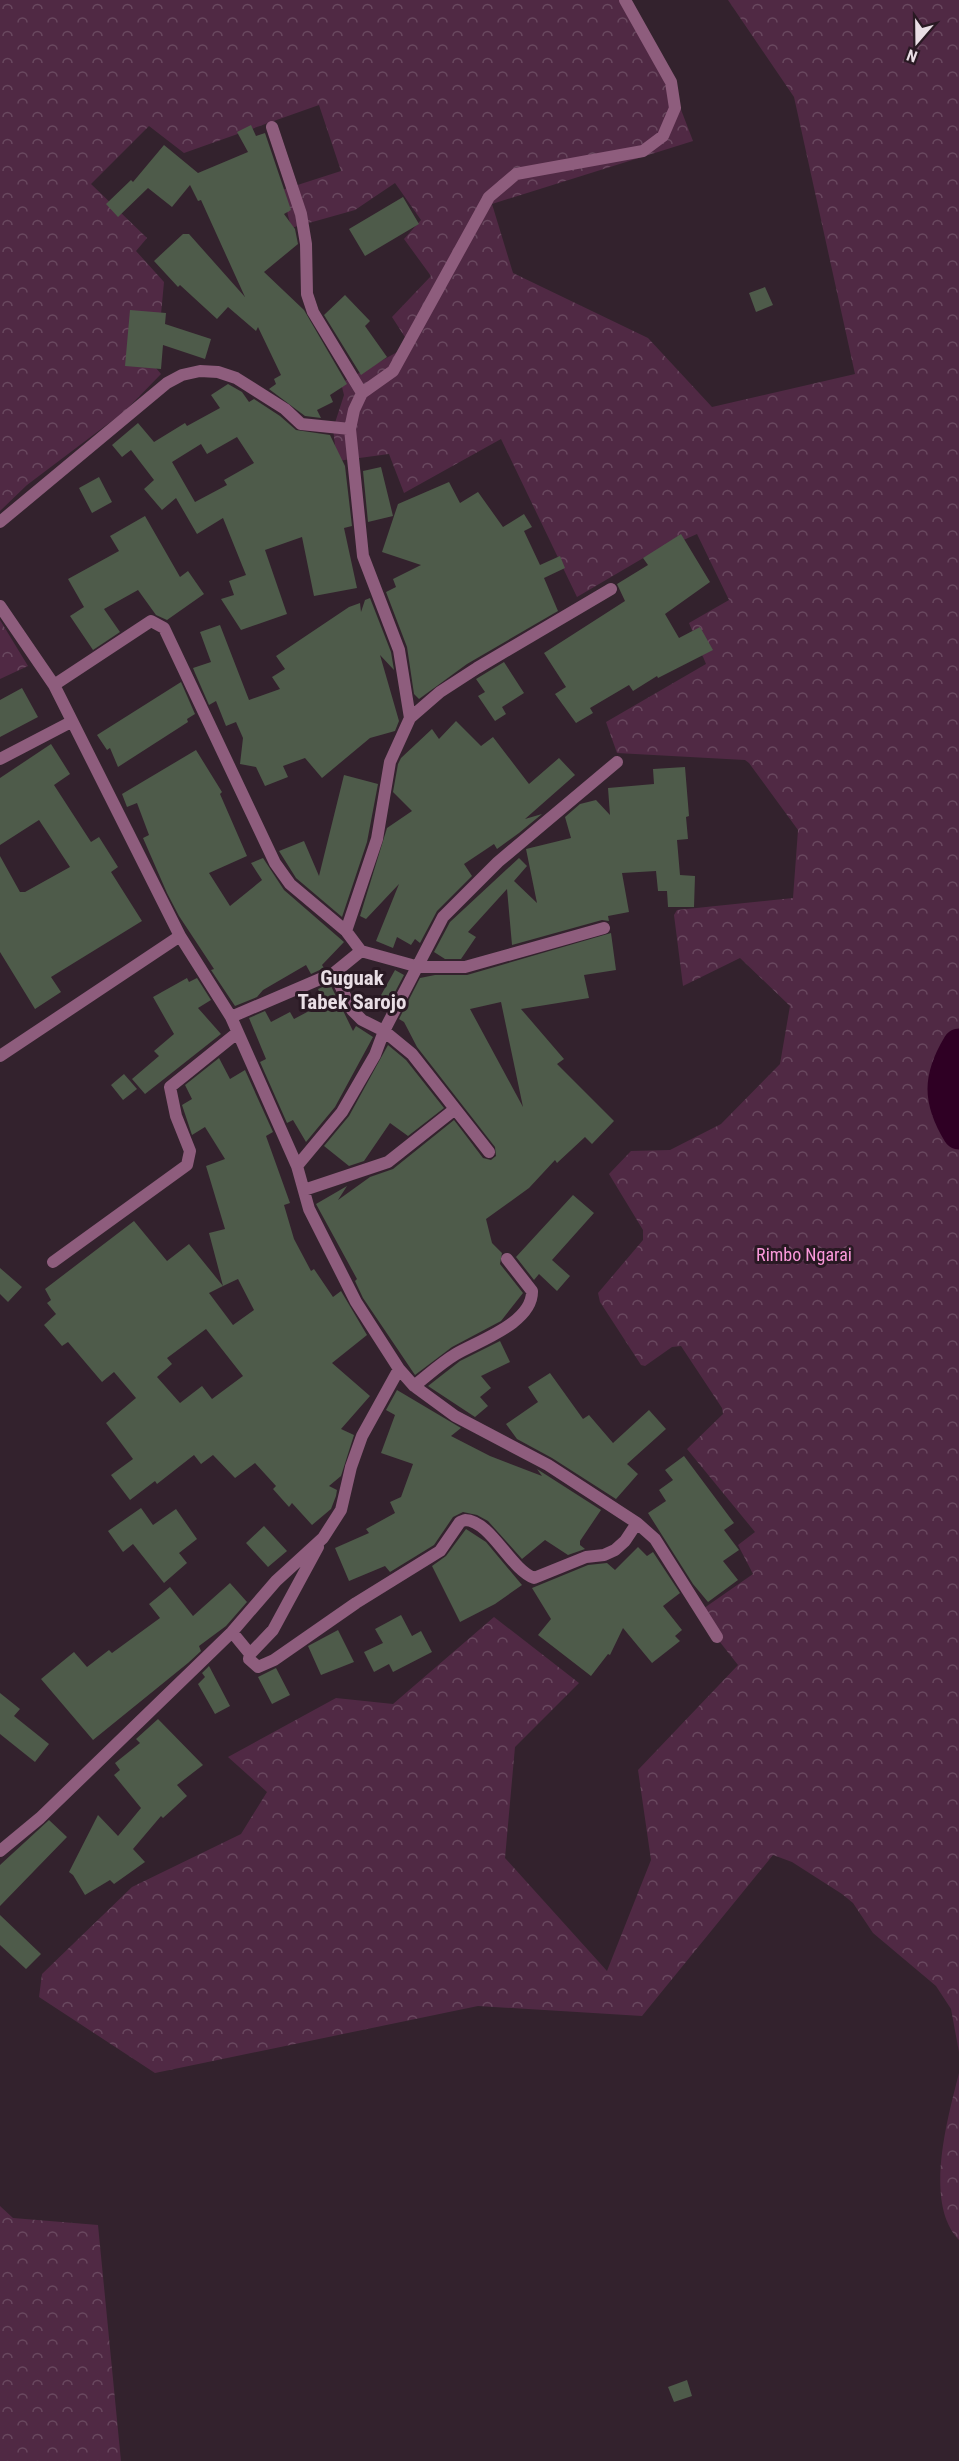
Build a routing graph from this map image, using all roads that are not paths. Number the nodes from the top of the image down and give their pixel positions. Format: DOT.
graph roads {
  1 [pos="625,0"];
  2 [pos="272,127"];
  3 [pos="362,393"];
  4 [pos="350,429"];
  5 [pos="0,522"];
  6 [pos="611,589"];
  7 [pos="0,606"];
  8 [pos="54,685"];
  9 [pos="410,718"];
  10 [pos="71,722"];
  11 [pos="0,759"];
  12 [pos="617,762"];
  13 [pos="604,928"];
  14 [pos="346,931"];
  15 [pos="180,936"];
  16 [pos="361,951"];
  17 [pos="419,967"];
  18 [pos="334,973"];
  19 [pos="231,1017"];
  20 [pos="384,1031"];
  21 [pos="237,1033"];
  22 [pos="0,1056"];
  23 [pos="455,1109"];
  24 [pos="489,1152"];
  25 [pos="297,1166"];
  26 [pos="304,1190"];
  27 [pos="507,1259"];
  28 [pos="52,1262"];
  29 [pos="399,1369"];
  30 [pos="414,1386"];
  31 [pos="637,1523"];
  32 [pos="323,1538"];
  33 [pos="232,1632"];
  34 [pos="717,1637"];
  35 [pos="250,1654"];
  36 [pos="0,1851"];
  1 -- 3 [label="street"];
  2 -- 3 [label="street"];
  3 -- 4 [label="street"];
  4 -- 5 [label="street"];
  4 -- 9 [label="street"];
  6 -- 9 [label="street"];
  7 -- 8 [label="street"];
  8 -- 10 [label="street"];
  8 -- 14 [label="street"];
  9 -- 14 [label="street"];
  10 -- 11 [label="street"];
  10 -- 15 [label="street"];
  12 -- 17 [label="street"];
  13 -- 17 [label="street"];
  14 -- 16 [label="street"];
  15 -- 19 [label="street"];
  15 -- 22 [label="street"];
  16 -- 17 [label="street"];
  16 -- 18 [label="street"];
  17 -- 20 [label="street"];
  18 -- 19 [label="street"];
  18 -- 20 [label="street"];
  19 -- 21 [label="street"];
  20 -- 23 [label="street"];
  20 -- 25 [label="street"];
  21 -- 25 [label="street"];
  21 -- 28 [label="street"];
  23 -- 24 [label="street"];
  23 -- 26 [label="street"];
  25 -- 26 [label="street"];
  26 -- 29 [label="street"];
  27 -- 30 [label="street"];
  29 -- 30 [label="street"];
  29 -- 32 [label="street"];
  30 -- 31 [label="street"];
  31 -- 34 [label="street"];
  31 -- 35 [label="street"];
  32 -- 33 [label="street"];
  32 -- 35 [label="street"];
  33 -- 35 [label="street"];
  33 -- 36 [label="street"];
}
